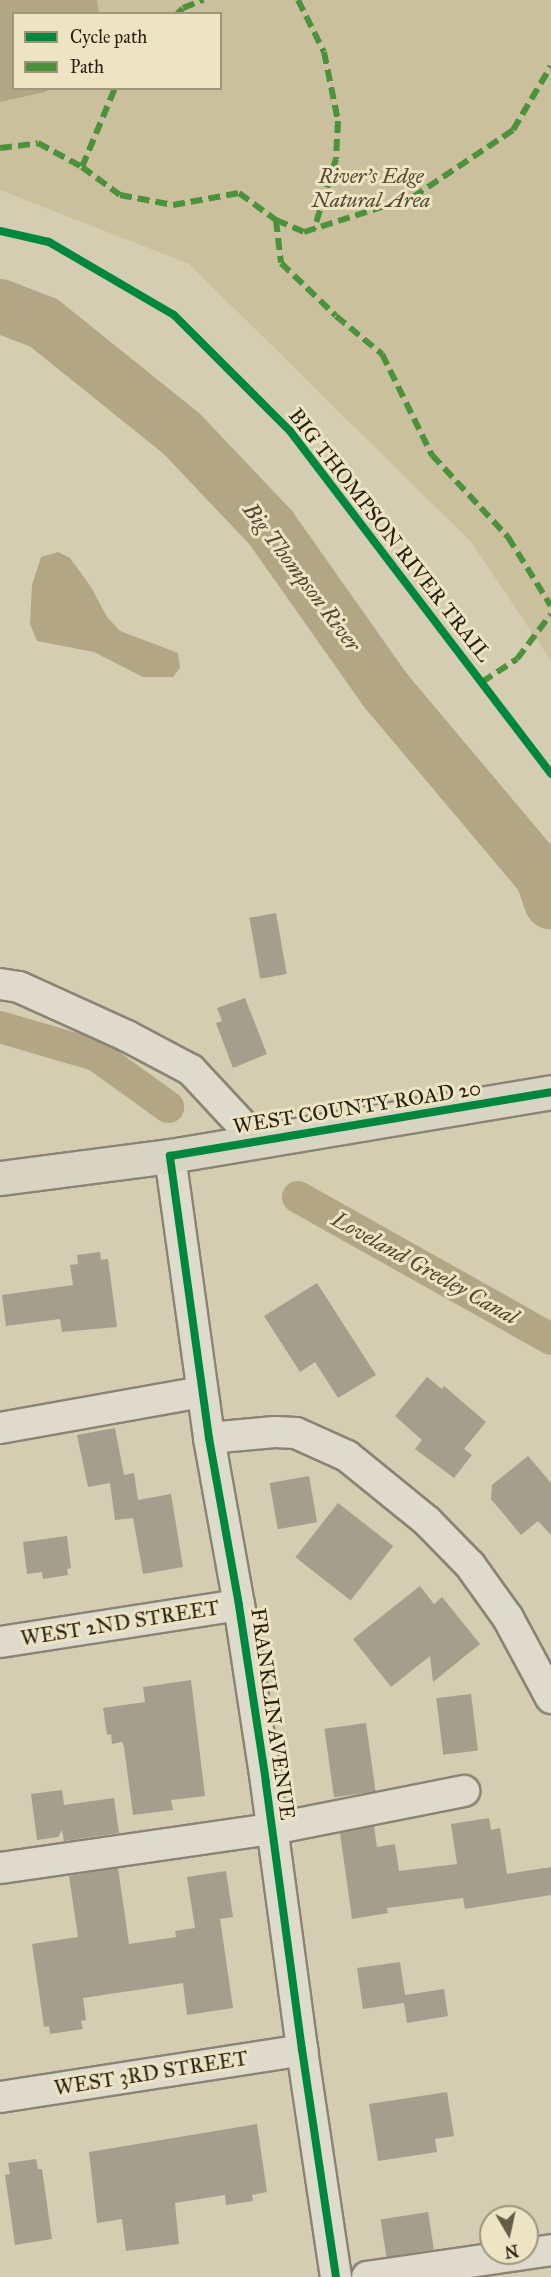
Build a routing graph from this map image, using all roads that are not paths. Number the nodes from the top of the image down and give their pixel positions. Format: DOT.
graph roads {
  1 [pos="0,984"];
  2 [pos="539,1094"];
  3 [pos="258,1142"];
  4 [pos="170,1156"];
  5 [pos="0,1178"];
  6 [pos="202,1392"];
  7 [pos="0,1428"];
  8 [pos="209,1438"];
  9 [pos="239,1605"];
  10 [pos="0,1641"];
  11 [pos="551,1698"];
  12 [pos="464,1791"];
  13 [pos="272,1829"];
  14 [pos="0,1868"];
  15 [pos="302,2050"];
  16 [pos="0,2097"];
  17 [pos="551,2250"];
  18 [pos="336,2277"];
  19 [pos="367,2277"];
  1 -- 3 [label="street"];
  2 -- 3 [label="main road, WEST COUNTY ROAD 20"];
  3 -- 4 [label="main road, WEST COUNTY ROAD 20"];
  4 -- 5 [label="main road, WEST COUNTY ROAD 20"];
  4 -- 6 [label="street, FRANKLIN AVENUE"];
  6 -- 7 [label="street"];
  6 -- 8 [label="street, FRANKLIN AVENUE"];
  8 -- 9 [label="street, FRANKLIN AVENUE"];
  8 -- 11 [label="street"];
  9 -- 10 [label="street, WEST 2ND STREET"];
  9 -- 13 [label="street, FRANKLIN AVENUE"];
  12 -- 13 [label="street"];
  13 -- 14 [label="street"];
  13 -- 15 [label="street, FRANKLIN AVENUE"];
  15 -- 16 [label="street, WEST 3RD STREET"];
  15 -- 18 [label="street, FRANKLIN AVENUE"];
  17 -- 19 [label="street"];
}
